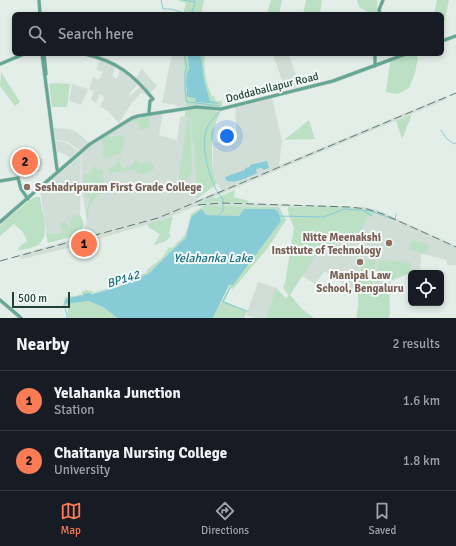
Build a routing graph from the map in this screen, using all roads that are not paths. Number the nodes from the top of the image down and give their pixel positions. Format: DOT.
graph roads {
  1 [pos="40,0"];
  2 [pos="383,0"];
  3 [pos="40,12"];
  4 [pos="380,12"];
  5 [pos="456,36"];
  6 [pos="444,39"];
  7 [pos="19,56"];
  8 [pos="43,56"];
  9 [pos="95,56"];
  10 [pos="375,56"];
  11 [pos="398,56"];
  12 [pos="401,56"];
  13 [pos="0,64"];
  14 [pos="375,66"];
  15 [pos="204,106"];
  16 [pos="149,112"];
  17 [pos="125,121"];
  18 [pos="58,170"];
  19 [pos="0,182"];
  20 [pos="27,198"];
  21 [pos="0,221"];
  22 [pos="0,301"];
  23 [pos="20,318"];
  1 -- 3 [label="main road"];
  2 -- 4 [label="main road"];
  5 -- 6 [label="main road"];
  7 -- 13 [label="main road"];
  8 -- 18 [label="main road"];
  9 -- 16 [label="main road"];
  10 -- 14 [label="main road"];
  11 -- 14 [label="main road, Doddaballapur Road"];
  12 -- 14 [label="main road, Doddaballapur Road"];
  14 -- 15 [label="main road, Doddaballapur Road"];
  15 -- 16 [label="main road, Doddaballapur Road"];
  15 -- 17 [label="main road, Doddaballapur Road"];
  16 -- 17 [label="main road, Doddaballapur Road"];
  17 -- 18 [label="main road, Doddaballapur Road"];
  18 -- 20 [label="main road, Doddaballapur Road"];
  19 -- 20 [label="main road"];
  20 -- 21 [label="main road, Doddaballapur Road"];
  22 -- 23 [label="main road"];
}
